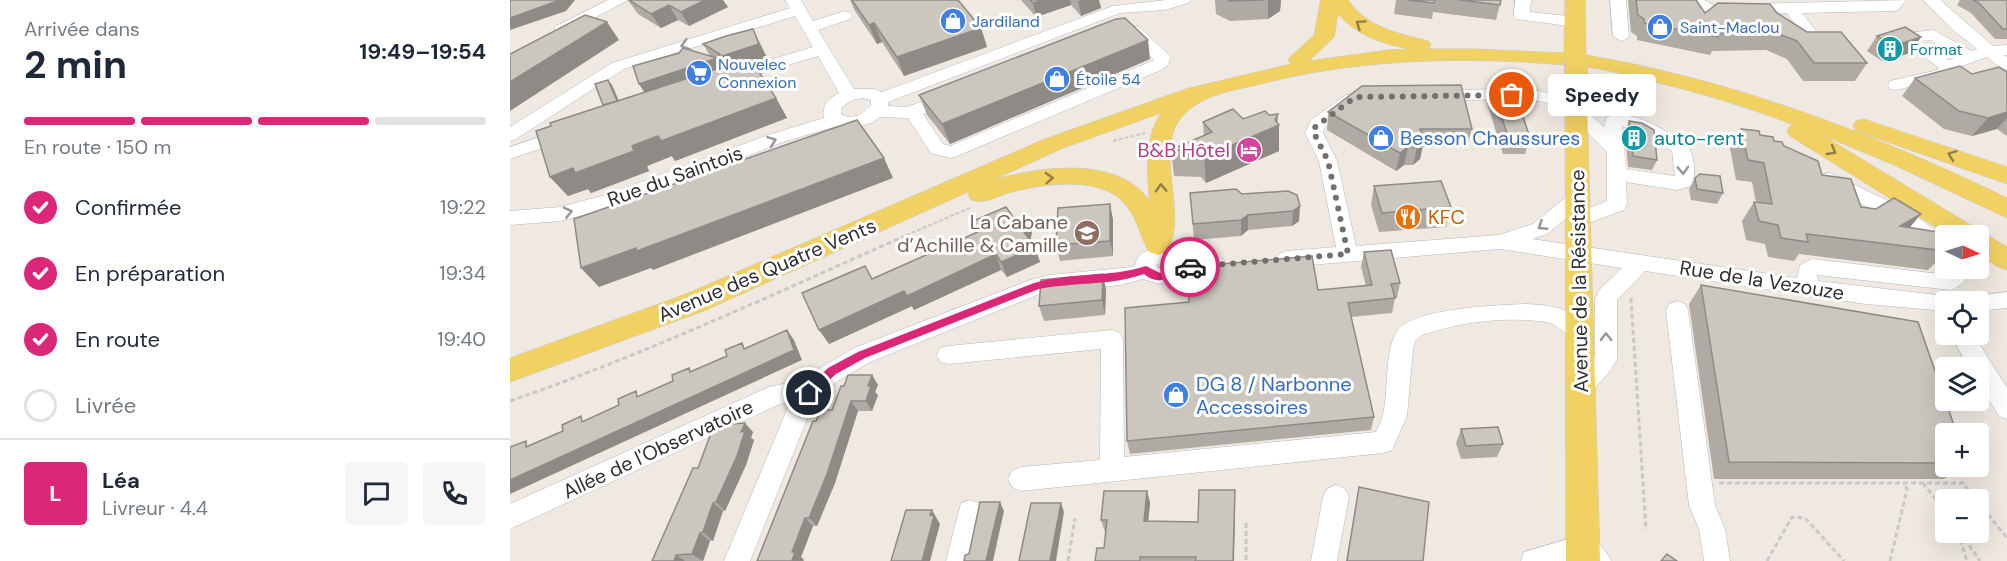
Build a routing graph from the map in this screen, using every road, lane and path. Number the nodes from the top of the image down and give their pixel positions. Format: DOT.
graph roads {
  1 [pos="620,0"];
  2 [pos="640,0"];
  3 [pos="1183,0"];
  4 [pos="1331,0"];
  5 [pos="1338,0"];
  6 [pos="1524,0"];
  7 [pos="1575,0"];
  8 [pos="1618,0"];
  9 [pos="1695,0"];
  10 [pos="1898,0"];
  11 [pos="1931,0"];
  12 [pos="796,5"];
  13 [pos="1791,8"];
  14 [pos="1762,9"];
  15 [pos="845,16"];
  16 [pos="570,26"];
  17 [pos="809,28"];
  18 [pos="1576,32"];
  19 [pos="1109,34"];
  20 [pos="1621,36"];
  21 [pos="543,39"];
  22 [pos="1431,46"];
  23 [pos="822,49"];
  24 [pos="2007,50"];
  25 [pos="1988,51"];
  26 [pos="1971,57"];
  27 [pos="1298,59"];
  28 [pos="1588,61"];
  29 [pos="2007,65"];
  30 [pos="1947,66"];
  31 [pos="1682,81"];
  32 [pos="711,84"];
  33 [pos="1896,85"];
  34 [pos="967,90"];
  35 [pos="1194,94"];
  36 [pos="1725,94"];
  37 [pos="849,95"];
  38 [pos="1417,96"];
  39 [pos="1371,97"];
  40 [pos="878,105"];
  41 [pos="1577,108"];
  42 [pos="913,112"];
  43 [pos="836,120"];
  44 [pos="580,130"];
  45 [pos="1162,133"];
  46 [pos="510,135"];
  47 [pos="1053,144"];
  48 [pos="1105,144"];
  49 [pos="1613,145"];
  50 [pos="510,153"];
  51 [pos="1809,171"];
  52 [pos="1618,174"];
  53 [pos="2007,176"];
  54 [pos="975,206"];
  55 [pos="1578,209"];
  56 [pos="2007,209"];
  57 [pos="510,218"];
  58 [pos="1953,225"];
  59 [pos="1935,240"];
  60 [pos="1500,242"];
  61 [pos="1989,249"];
  62 [pos="1578,253"];
  63 [pos="1348,254"];
  64 [pos="1159,259"];
  65 [pos="1261,261"];
  66 [pos="2005,261"];
  67 [pos="1641,262"];
  68 [pos="1238,263"];
  69 [pos="1954,279"];
  70 [pos="740,283"];
  71 [pos="1807,287"];
  72 [pos="1631,292"];
  73 [pos="2007,300"];
  74 [pos="1989,302"];
  75 [pos="1935,304"];
  76 [pos="1677,310"];
  77 [pos="671,311"];
  78 [pos="1572,317"];
  79 [pos="1968,345"];
  80 [pos="510,352"];
  81 [pos="948,355"];
  82 [pos="510,370"];
  83 [pos="1580,385"];
  84 [pos="809,393"];
  85 [pos="510,401"];
  86 [pos="2007,410"];
  87 [pos="1112,470"];
  88 [pos="1021,479"];
  89 [pos="1699,483"];
  90 [pos="1903,483"];
  91 [pos="1923,483"];
  92 [pos="1968,489"];
  93 [pos="1336,497"];
  94 [pos="1935,499"];
  95 [pos="970,512"];
  96 [pos="1989,516"];
  97 [pos="510,517"];
  98 [pos="1075,518"];
  99 [pos="1246,523"];
  100 [pos="1646,530"];
  101 [pos="2007,538"];
  102 [pos="1962,543"];
  103 [pos="1967,543"];
  104 [pos="1588,557"];
  105 [pos="737,561"];
  106 [pos="959,561"];
  107 [pos="1068,561"];
  108 [pos="1246,561"];
  109 [pos="1324,561"];
  110 [pos="1534,561"];
  111 [pos="1717,561"];
  112 [pos="1767,561"];
  113 [pos="1844,561"];
  114 [pos="1890,561"];
  115 [pos="1966,561"];
  116 [pos="1980,561"];
  1 -- 16 [label="street"];
  2 -- 16 [label="street"];
  3 -- 40 [label="street"];
  4 -- 27 [label="main road"];
  22 -- 5 [label="main road, one-way"];
  6 -- 18 [label="street"];
  7 -- 18 [label="main road, Avenue de la Résistance"];
  8 -- 20 [label="street"];
  9 -- 14 [label="street"];
  10 -- 13 [label="street"];
  11 -- 25 [label="street"];
  12 -- 17 [label="street"];
  12 -- 46 [label="street, one-way"];
  13 -- 14 [label="street"];
  13 -- 14 [label="street"];
  15 -- 17 [label="street"];
  16 -- 21 [label="street"];
  17 -- 23 [label="street"];
  18 -- 41 [label="main road, Avenue de la Résistance, bridge"];
  19 -- 42 [label="street"];
  22 -- 27 [label="main road, Avenue des Quatre Vents"];
  22 -- 28 [label="main road, Avenue des Quatre Vents"];
  23 -- 32 [label="street"];
  23 -- 37 [label="street"];
  24 -- 25 [label="street"];
  25 -- 26 [label="street"];
  25 -- 29 [label="street"];
  26 -- 30 [label="street"];
  26 -- 30 [label="street"];
  27 -- 47 [label="main road, Avenue des Quatre Vents"];
  28 -- 31 [label="main road, Avenue des Quatre Vents"];
  28 -- 35 [label="main road, Avenue des Quatre Vents"];
  30 -- 33 [label="street"];
  31 -- 36 [label="main road, Avenue des Quatre Vents"];
  53 -- 31 [label="main road, one-way"];
  34 -- 42 [label="street"];
  35 -- 45 [label="main road"];
  35 -- 47 [label="main road, Avenue des Quatre Vents"];
  36 -- 56 [label="main road, Avenue des Quatre Vents"];
  36 -- 58 [label="main road, one-way"];
  37 -- 40 [label="street"];
  37 -- 43 [label="street"];
  38 -- 41 [label="street"];
  39 -- 63 [label="street"];
  40 -- 42 [label="street"];
  40 -- 43 [label="street, Rue du Saintois"];
  41 -- 49 [label="street"];
  41 -- 55 [label="main road, Avenue de la Résistance"];
  57 -- 43 [label="street, Rue du Saintois, one-way"];
  44 -- 50 [label="street"];
  45 -- 48 [label="path"];
  64 -- 45 [label="main road, one-way"];
  47 -- 70 [label="main road, Avenue des Quatre Vents"];
  49 -- 52 [label="street"];
  49 -- 52 [label="street, one-way"];
  51 -- 59 [label="street"];
  52 -- 55 [label="street"];
  54 -- 85 [label="path"];
  55 -- 60 [label="street, one-way"];
  55 -- 62 [label="main road, Avenue de la Résistance"];
  60 -- 62 [label="street, Rue de la Vezouze"];
  60 -- 63 [label="street"];
  61 -- 66 [label="main road"];
  62 -- 67 [label="street, Rue de la Vezouze"];
  62 -- 78 [label="main road, Avenue de la Résistance"];
  63 -- 65 [label="street"];
  64 -- 68 [label="street"];
  70 -- 64 [label="main road, one-way"];
  64 -- 84 [label="street"];
  67 -- 71 [label="street, Rue de la Vezouze"];
  83 -- 67 [label="street, one-way"];
  69 -- 71 [label="street"];
  70 -- 77 [label="main road, Avenue des Quatre Vents"];
  71 -- 75 [label="street, Rue de la Vezouze"];
  72 -- 100 [label="path"];
  73 -- 74 [label="street"];
  76 -- 89 [label="street"];
  77 -- 80 [label="main road"];
  77 -- 82 [label="main road, Avenue des Quatre Vents"];
  78 -- 83 [label="main road, Avenue de la Résistance"];
  78 -- 87 [label="street"];
  79 -- 86 [label="street"];
  81 -- 87 [label="street"];
  83 -- 104 [label="main road, Avenue de la Résistance"];
  84 -- 97 [label="street, Allée de l'Observatoire"];
  84 -- 105 [label="street"];
  87 -- 88 [label="street"];
  89 -- 90 [label="path"];
  89 -- 111 [label="street"];
  90 -- 91 [label="path"];
  90 -- 114 [label="path"];
  91 -- 92 [label="path"];
  91 -- 94 [label="path"];
  93 -- 109 [label="street"];
  95 -- 106 [label="street"];
  96 -- 101 [label="path"];
  98 -- 107 [label="path"];
  99 -- 108 [label="path"];
  102 -- 115 [label="path"];
  103 -- 116 [label="path"];
  104 -- 110 [label="street"];
  112 -- 113 [label="path"];
}
